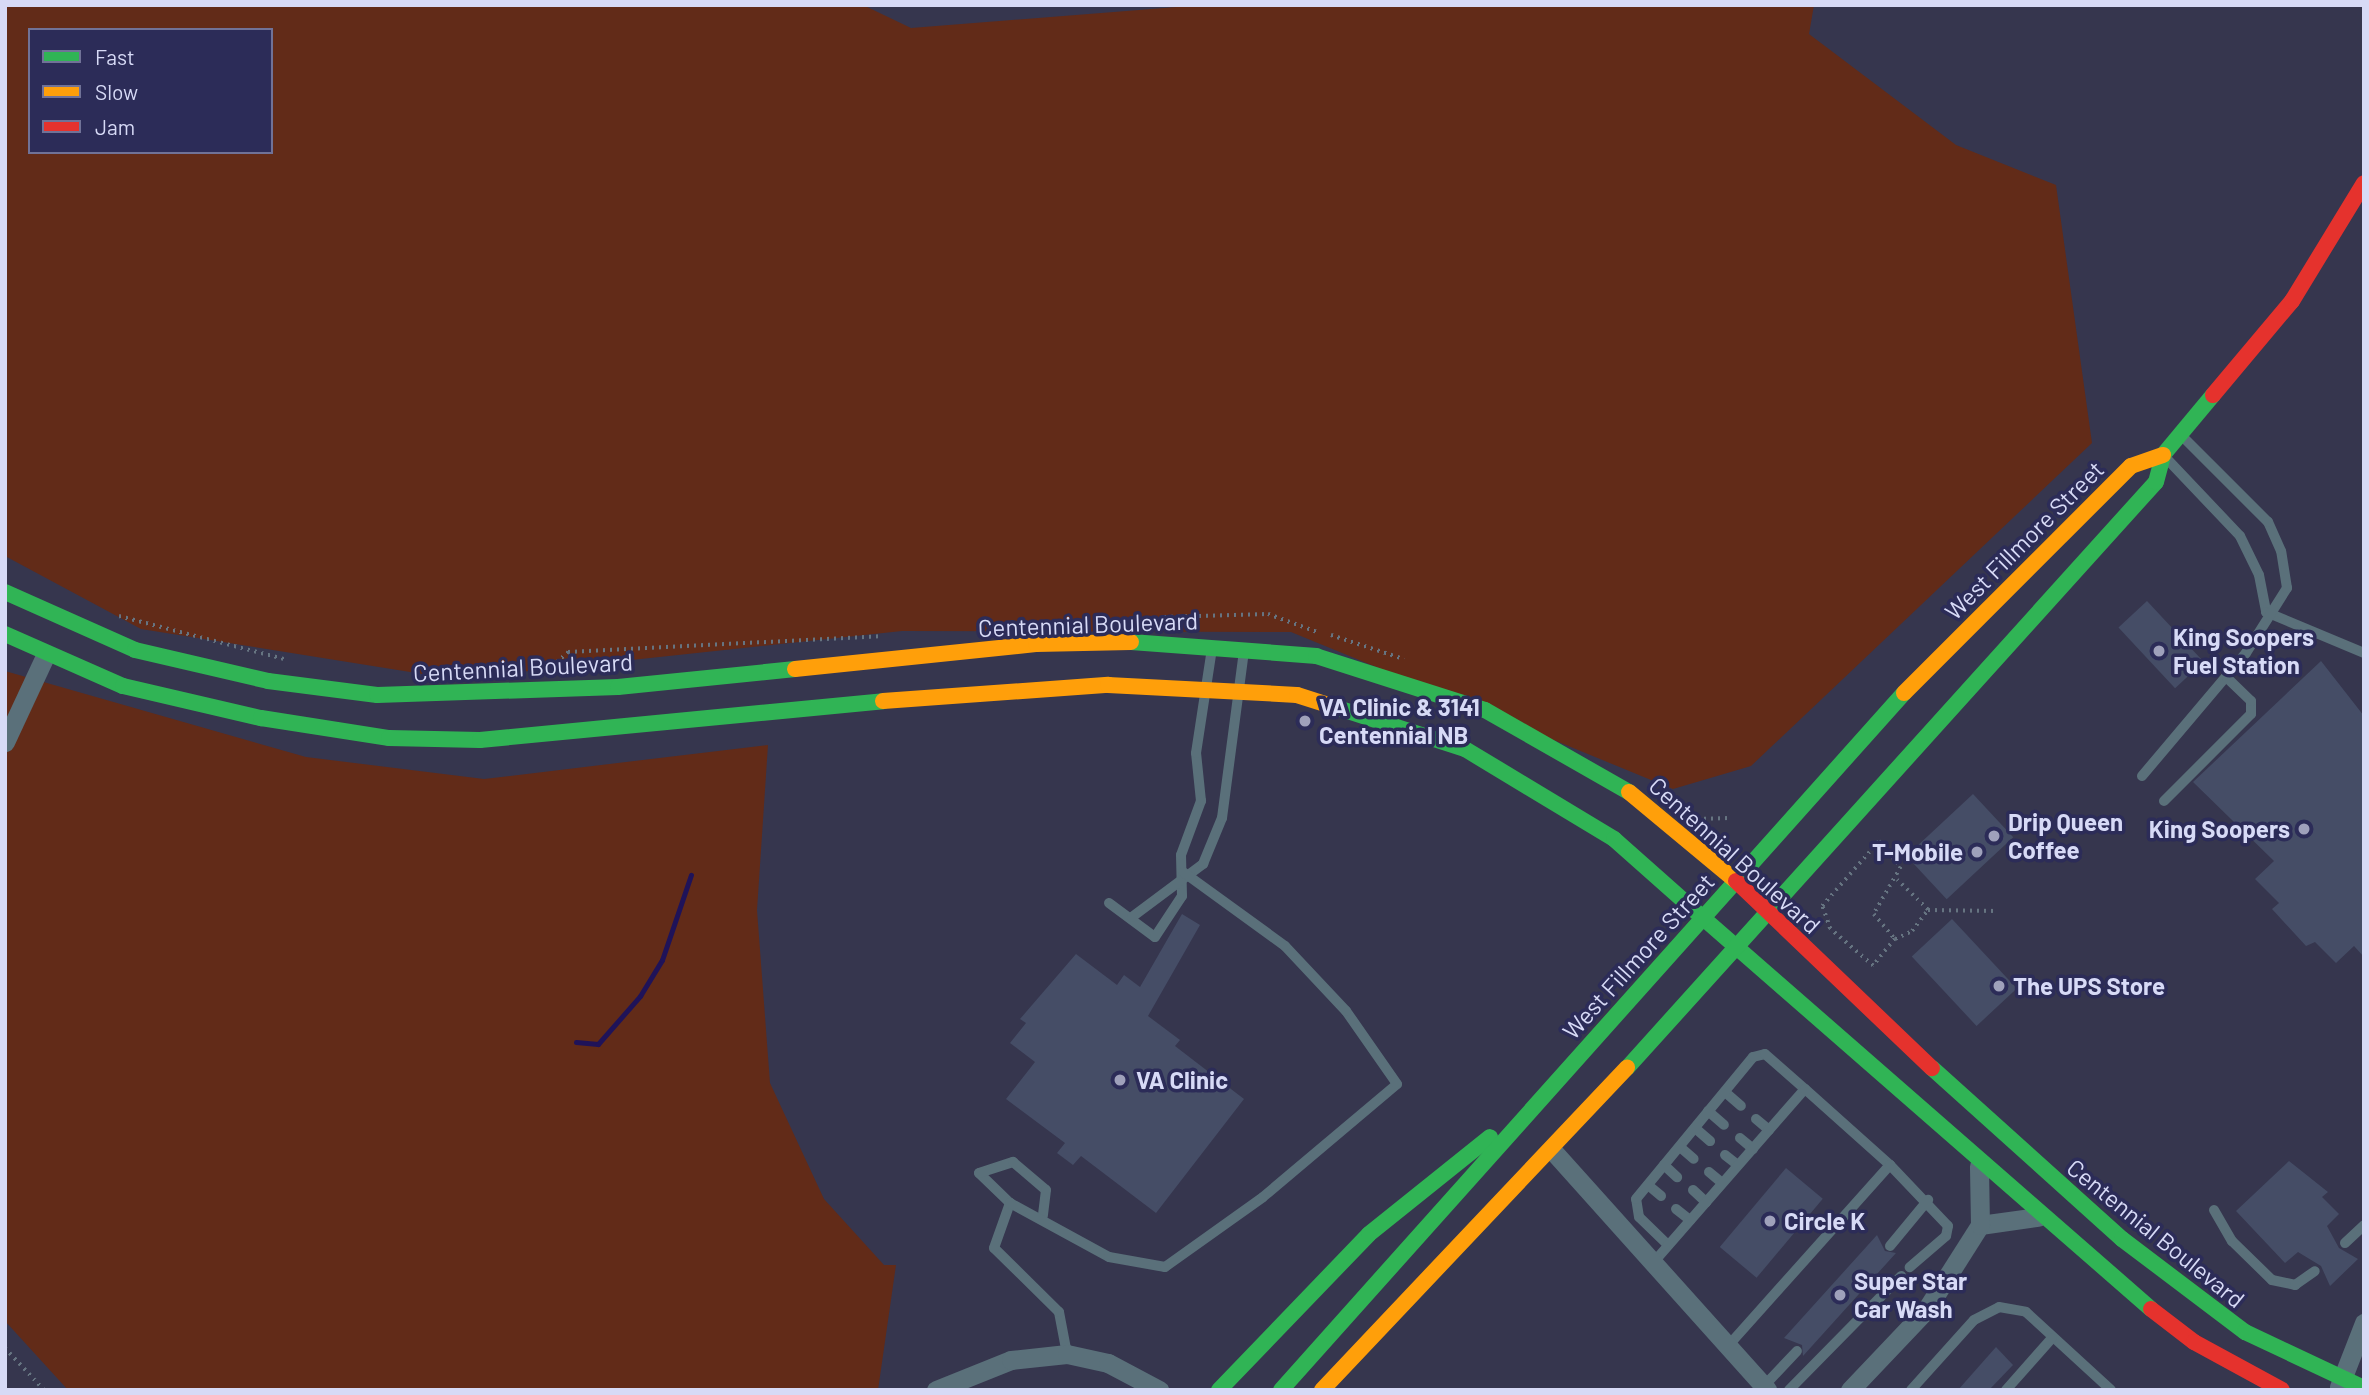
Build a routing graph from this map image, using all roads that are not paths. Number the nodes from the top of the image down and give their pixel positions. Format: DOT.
graph roads {
  1 [pos="2364,183"];
  2 [pos="2181,435"];
  3 [pos="2163,455"];
  4 [pos="5,592"];
  5 [pos="2266,612"];
  6 [pos="5,635"];
  7 [pos="1213,644"];
  8 [pos="1245,647"];
  9 [pos="2364,653"];
  10 [pos="46,654"];
  11 [pos="2227,678"];
  12 [pos="618,687"];
  13 [pos="1206,688"];
  14 [pos="1238,688"];
  15 [pos="624,723"];
  16 [pos="5,742"];
  17 [pos="2142,776"];
  18 [pos="2164,801"];
  19 [pos="1184,872"];
  20 [pos="1736,881"];
  21 [pos="1109,903"];
  22 [pos="1770,912"];
  23 [pos="1132,917"];
  24 [pos="1702,917"];
  25 [pos="1737,948"];
  26 [pos="1805,1089"];
  27 [pos="1725,1092"];
  28 [pos="1538,1102"];
  29 [pos="1741,1106"];
  30 [pos="1709,1111"];
  31 [pos="1756,1119"];
  32 [pos="1724,1125"];
  33 [pos="1695,1128"];
  34 [pos="1769,1130"];
  35 [pos="1740,1138"];
  36 [pos="1710,1141"];
  37 [pos="1679,1147"];
  38 [pos="1753,1149"];
  39 [pos="1552,1150"];
  40 [pos="1725,1154"];
  41 [pos="1694,1159"];
  42 [pos="1664,1165"];
  43 [pos="1738,1165"];
  44 [pos="1890,1165"];
  45 [pos="1979,1166"];
  46 [pos="1709,1171"];
  47 [pos="1677,1177"];
  48 [pos="1722,1183"];
  49 [pos="1648,1185"];
  50 [pos="1693,1190"];
  51 [pos="1661,1195"];
  52 [pos="1928,1200"];
  53 [pos="1706,1202"];
  54 [pos="1010,1203"];
  55 [pos="1676,1209"];
  56 [pos="2214,1210"];
  57 [pos="1043,1216"];
  58 [pos="2037,1217"];
  59 [pos="1690,1220"];
  60 [pos="1980,1225"];
  61 [pos="2364,1225"];
  62 [pos="2345,1242"];
  63 [pos="1668,1245"];
  64 [pos="1890,1246"];
  65 [pos="1653,1263"];
  66 [pos="1910,1267"];
  67 [pos="2315,1271"];
  68 [pos="1901,1276"];
  69 [pos="2364,1323"];
  70 [pos="2052,1339"];
  71 [pos="1728,1346"];
  72 [pos="1797,1351"];
  73 [pos="1067,1354"];
  74 [pos="2340,1385"];
  75 [pos="1766,1388"];
  76 [pos="2364,1388"];
  77 [pos="936,1390"];
  78 [pos="1159,1390"];
  79 [pos="1219,1390"];
  80 [pos="1281,1390"];
  81 [pos="1322,1390"];
  82 [pos="1789,1390"];
  83 [pos="1850,1390"];
  84 [pos="1911,1390"];
  85 [pos="2006,1390"];
  86 [pos="2111,1390"];
  87 [pos="2282,1390"];
  1 -- 2 [label="main road, West Fillmore Street"];
  2 -- 3 [label="main road, West Fillmore Street"];
  2 -- 5 [label="lane"];
  3 -- 5 [label="lane"];
  3 -- 20 [label="main road, West Fillmore Street"];
  3 -- 22 [label="main road, West Fillmore Street"];
  4 -- 12 [label="main road, Centennial Boulevard"];
  5 -- 9 [label="lane"];
  5 -- 11 [label="lane"];
  6 -- 10 [label="main road"];
  7 -- 8 [label="main road, Centennial Boulevard"];
  7 -- 12 [label="main road, Centennial Boulevard"];
  7 -- 13 [label="lane"];
  8 -- 14 [label="lane"];
  8 -- 20 [label="main road, Centennial Boulevard"];
  10 -- 15 [label="main road"];
  10 -- 16 [label="street"];
  11 -- 17 [label="lane"];
  11 -- 18 [label="lane"];
  12 -- 15 [label="main road"];
  13 -- 14 [label="main road"];
  13 -- 15 [label="main road"];
  13 -- 19 [label="lane"];
  14 -- 19 [label="lane"];
  14 -- 24 [label="main road"];
  19 -- 23 [label="lane"];
  19 -- 23 [label="lane"];
  19 -- 57 [label="lane"];
  20 -- 22 [label="main road, Centennial Boulevard"];
  20 -- 24 [label="main road, West Fillmore Street"];
  21 -- 23 [label="lane"];
  22 -- 25 [label="main road, West Fillmore Street"];
  22 -- 74 [label="main road, Centennial Boulevard"];
  24 -- 25 [label="main road"];
  24 -- 28 [label="main road, West Fillmore Street"];
  25 -- 39 [label="main road, West Fillmore Street"];
  25 -- 45 [label="main road"];
  26 -- 27 [label="lane"];
  26 -- 34 [label="lane"];
  26 -- 44 [label="lane"];
  27 -- 29 [label="lane"];
  27 -- 30 [label="lane"];
  28 -- 79 [label="main road"];
  28 -- 80 [label="main road, West Fillmore Street"];
  30 -- 32 [label="lane"];
  30 -- 33 [label="lane"];
  31 -- 34 [label="lane"];
  33 -- 36 [label="lane"];
  33 -- 37 [label="lane"];
  34 -- 38 [label="lane"];
  35 -- 38 [label="lane"];
  37 -- 41 [label="lane"];
  37 -- 42 [label="lane"];
  38 -- 43 [label="lane"];
  39 -- 65 [label="street"];
  39 -- 81 [label="main road, West Fillmore Street"];
  40 -- 43 [label="lane"];
  42 -- 47 [label="lane"];
  42 -- 49 [label="lane"];
  43 -- 48 [label="lane"];
  44 -- 52 [label="lane"];
  44 -- 71 [label="lane"];
  45 -- 58 [label="main road"];
  45 -- 60 [label="street"];
  46 -- 48 [label="lane"];
  48 -- 53 [label="lane"];
  49 -- 51 [label="lane"];
  49 -- 63 [label="lane"];
  50 -- 53 [label="lane"];
  52 -- 64 [label="lane"];
  52 -- 66 [label="lane"];
  53 -- 59 [label="lane"];
  54 -- 57 [label="lane"];
  54 -- 57 [label="lane"];
  54 -- 73 [label="lane"];
  55 -- 59 [label="lane"];
  56 -- 67 [label="lane"];
  58 -- 60 [label="street"];
  58 -- 87 [label="main road"];
  59 -- 63 [label="lane"];
  60 -- 83 [label="street"];
  61 -- 62 [label="lane"];
  63 -- 65 [label="lane"];
  65 -- 71 [label="street"];
  68 -- 82 [label="lane"];
  69 -- 74 [label="street"];
  70 -- 84 [label="lane"];
  70 -- 85 [label="lane"];
  70 -- 86 [label="lane"];
  71 -- 75 [label="street"];
  72 -- 75 [label="lane"];
  73 -- 77 [label="street"];
  73 -- 78 [label="street"];
  74 -- 76 [label="main road, Centennial Boulevard"];
}
